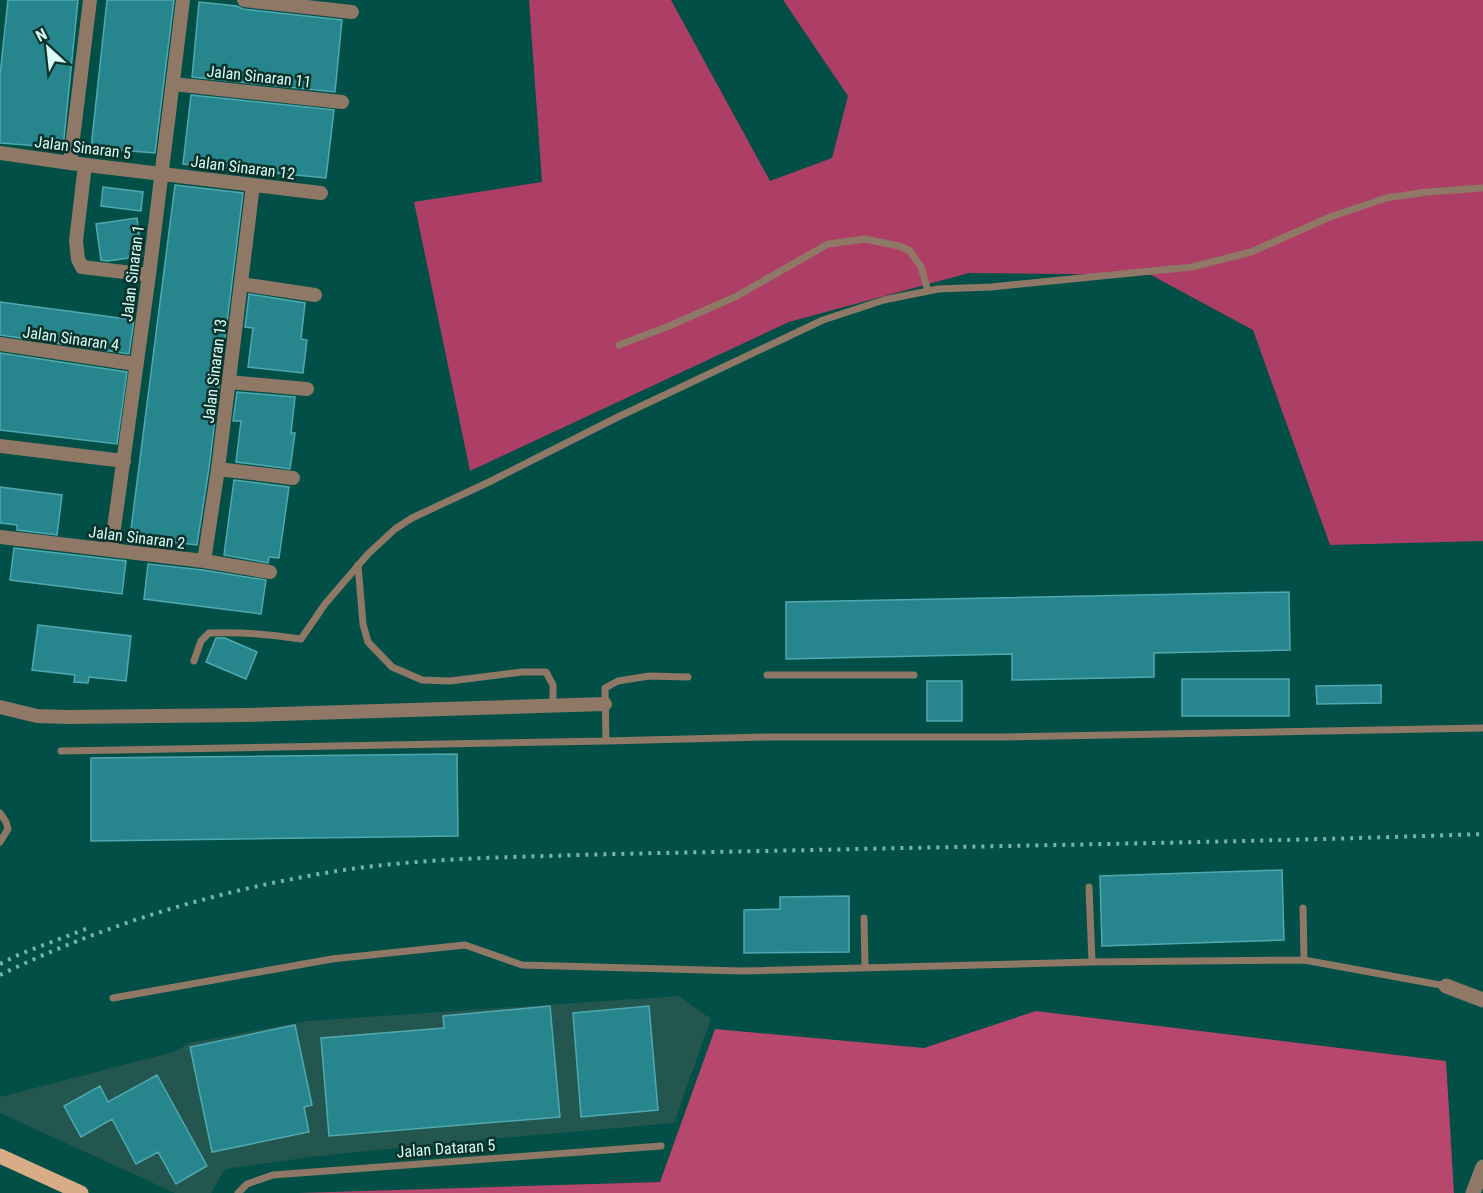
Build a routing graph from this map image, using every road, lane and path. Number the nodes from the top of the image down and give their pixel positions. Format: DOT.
graph roads {
  1 [pos="90,0"];
  2 [pos="183,0"];
  3 [pos="244,0"];
  4 [pos="352,12"];
  5 [pos="173,84"];
  6 [pos="342,102"];
  7 [pos="0,153"];
  8 [pos="70,163"];
  9 [pos="85,165"];
  10 [pos="161,173"];
  11 [pos="254,185"];
  12 [pos="1483,188"];
  13 [pos="321,193"];
  14 [pos="149,275"];
  15 [pos="241,284"];
  16 [pos="928,291"];
  17 [pos="315,295"];
  18 [pos="0,344"];
  19 [pos="619,345"];
  20 [pos="136,364"];
  21 [pos="229,382"];
  22 [pos="307,389"];
  23 [pos="0,446"];
  24 [pos="124,461"];
  25 [pos="218,469"];
  26 [pos="293,478"];
  27 [pos="0,537"];
  28 [pos="111,550"];
  29 [pos="204,561"];
  30 [pos="358,565"];
  31 [pos="270,572"];
  32 [pos="194,661"];
  33 [pos="767,675"];
  34 [pos="914,675"];
  35 [pos="688,677"];
  36 [pos="605,704"];
  37 [pos="553,705"];
  38 [pos="0,706"];
  39 [pos="1483,728"];
  40 [pos="606,741"];
  41 [pos="61,751"];
  42 [pos="0,813"];
  43 [pos="0,842"];
  44 [pos="1089,887"];
  45 [pos="1303,908"];
  46 [pos="864,918"];
  47 [pos="1304,960"];
  48 [pos="1092,962"];
  49 [pos="865,968"];
  50 [pos="1446,986"];
  51 [pos="1483,988"];
  52 [pos="1467,993"];
  53 [pos="113,998"];
  54 [pos="1483,1000"];
  55 [pos="1483,1012"];
  56 [pos="661,1146"];
  57 [pos="0,1156"];
  58 [pos="1483,1167"];
  59 [pos="58,1188"];
  60 [pos="81,1193"];
  61 [pos="237,1193"];
  62 [pos="1473,1193"];
  1 -- 8 [label="street"];
  2 -- 5 [label="street, Jalan Sinaran 1"];
  3 -- 4 [label="street"];
  5 -- 6 [label="street, Jalan Sinaran 11"];
  5 -- 10 [label="street, Jalan Sinaran 1"];
  7 -- 8 [label="street, Jalan Sinaran 5"];
  8 -- 9 [label="street, Jalan Sinaran 5"];
  9 -- 10 [label="street, Jalan Sinaran 5"];
  9 -- 14 [label="street"];
  10 -- 11 [label="street, Jalan Sinaran 12"];
  10 -- 14 [label="street, Jalan Sinaran 1"];
  11 -- 13 [label="street, Jalan Sinaran 12"];
  11 -- 15 [label="street, Jalan Sinaran 13"];
  12 -- 16 [label="lane"];
  14 -- 20 [label="street, Jalan Sinaran 1"];
  15 -- 17 [label="street"];
  15 -- 21 [label="street, Jalan Sinaran 13"];
  16 -- 19 [label="lane"];
  16 -- 30 [label="lane"];
  18 -- 20 [label="street, Jalan Sinaran 4"];
  20 -- 24 [label="street, Jalan Sinaran 1"];
  21 -- 22 [label="street"];
  21 -- 25 [label="street, Jalan Sinaran 13"];
  23 -- 24 [label="street"];
  24 -- 28 [label="street, Jalan Sinaran 1"];
  25 -- 26 [label="street"];
  25 -- 29 [label="street, Jalan Sinaran 13"];
  27 -- 28 [label="street, Jalan Sinaran 2"];
  28 -- 29 [label="street, Jalan Sinaran 2"];
  29 -- 31 [label="street, Jalan Sinaran 2"];
  30 -- 32 [label="lane"];
  30 -- 37 [label="lane"];
  33 -- 34 [label="lane"];
  35 -- 36 [label="lane"];
  36 -- 37 [label="street"];
  36 -- 40 [label="lane"];
  37 -- 38 [label="street"];
  39 -- 40 [label="lane"];
  40 -- 41 [label="lane"];
  42 -- 43 [label="lane"];
  44 -- 48 [label="lane"];
  45 -- 47 [label="lane"];
  46 -- 49 [label="lane"];
  47 -- 48 [label="lane"];
  47 -- 50 [label="lane"];
  48 -- 49 [label="lane"];
  49 -- 53 [label="lane"];
  50 -- 51 [label="street"];
  50 -- 52 [label="street"];
  52 -- 54 [label="street"];
  52 -- 55 [label="street"];
  56 -- 61 [label="lane, Jalan Dataran 5"];
  57 -- 59 [label="main road"];
  58 -- 62 [label="street"];
  59 -- 60 [label="main road"];
}
